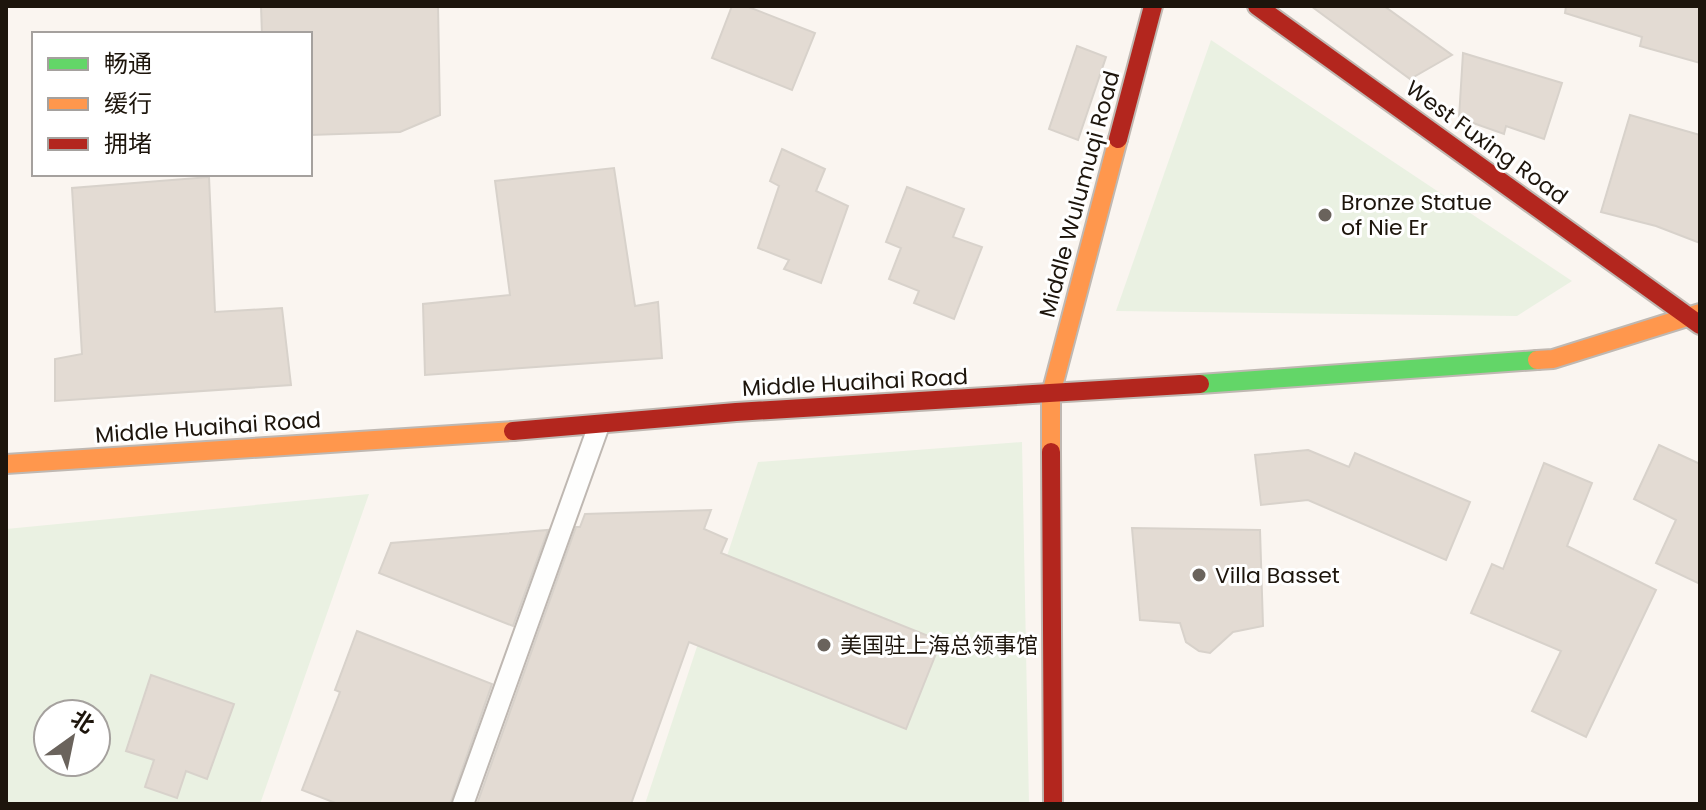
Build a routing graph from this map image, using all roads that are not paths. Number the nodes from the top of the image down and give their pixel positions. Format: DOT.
graph roads {
  1 [pos="1153,6"];
  2 [pos="1257,6"];
  3 [pos="1696,318"];
  4 [pos="1051,394"];
  5 [pos="599,425"];
  6 [pos="6,464"];
  7 [pos="463,804"];
  8 [pos="1053,804"];
  1 -- 4 [label="main road, Middle Wulumuqi Road"];
  2 -- 3 [label="main road, West Fuxing Road"];
  3 -- 4 [label="main road, Middle Huaihai Road"];
  4 -- 5 [label="main road, Middle Huaihai Road"];
  4 -- 8 [label="main road, Middle Wulumuqi Road"];
  5 -- 6 [label="main road, Middle Huaihai Road"];
  5 -- 7 [label="lane"];
}
